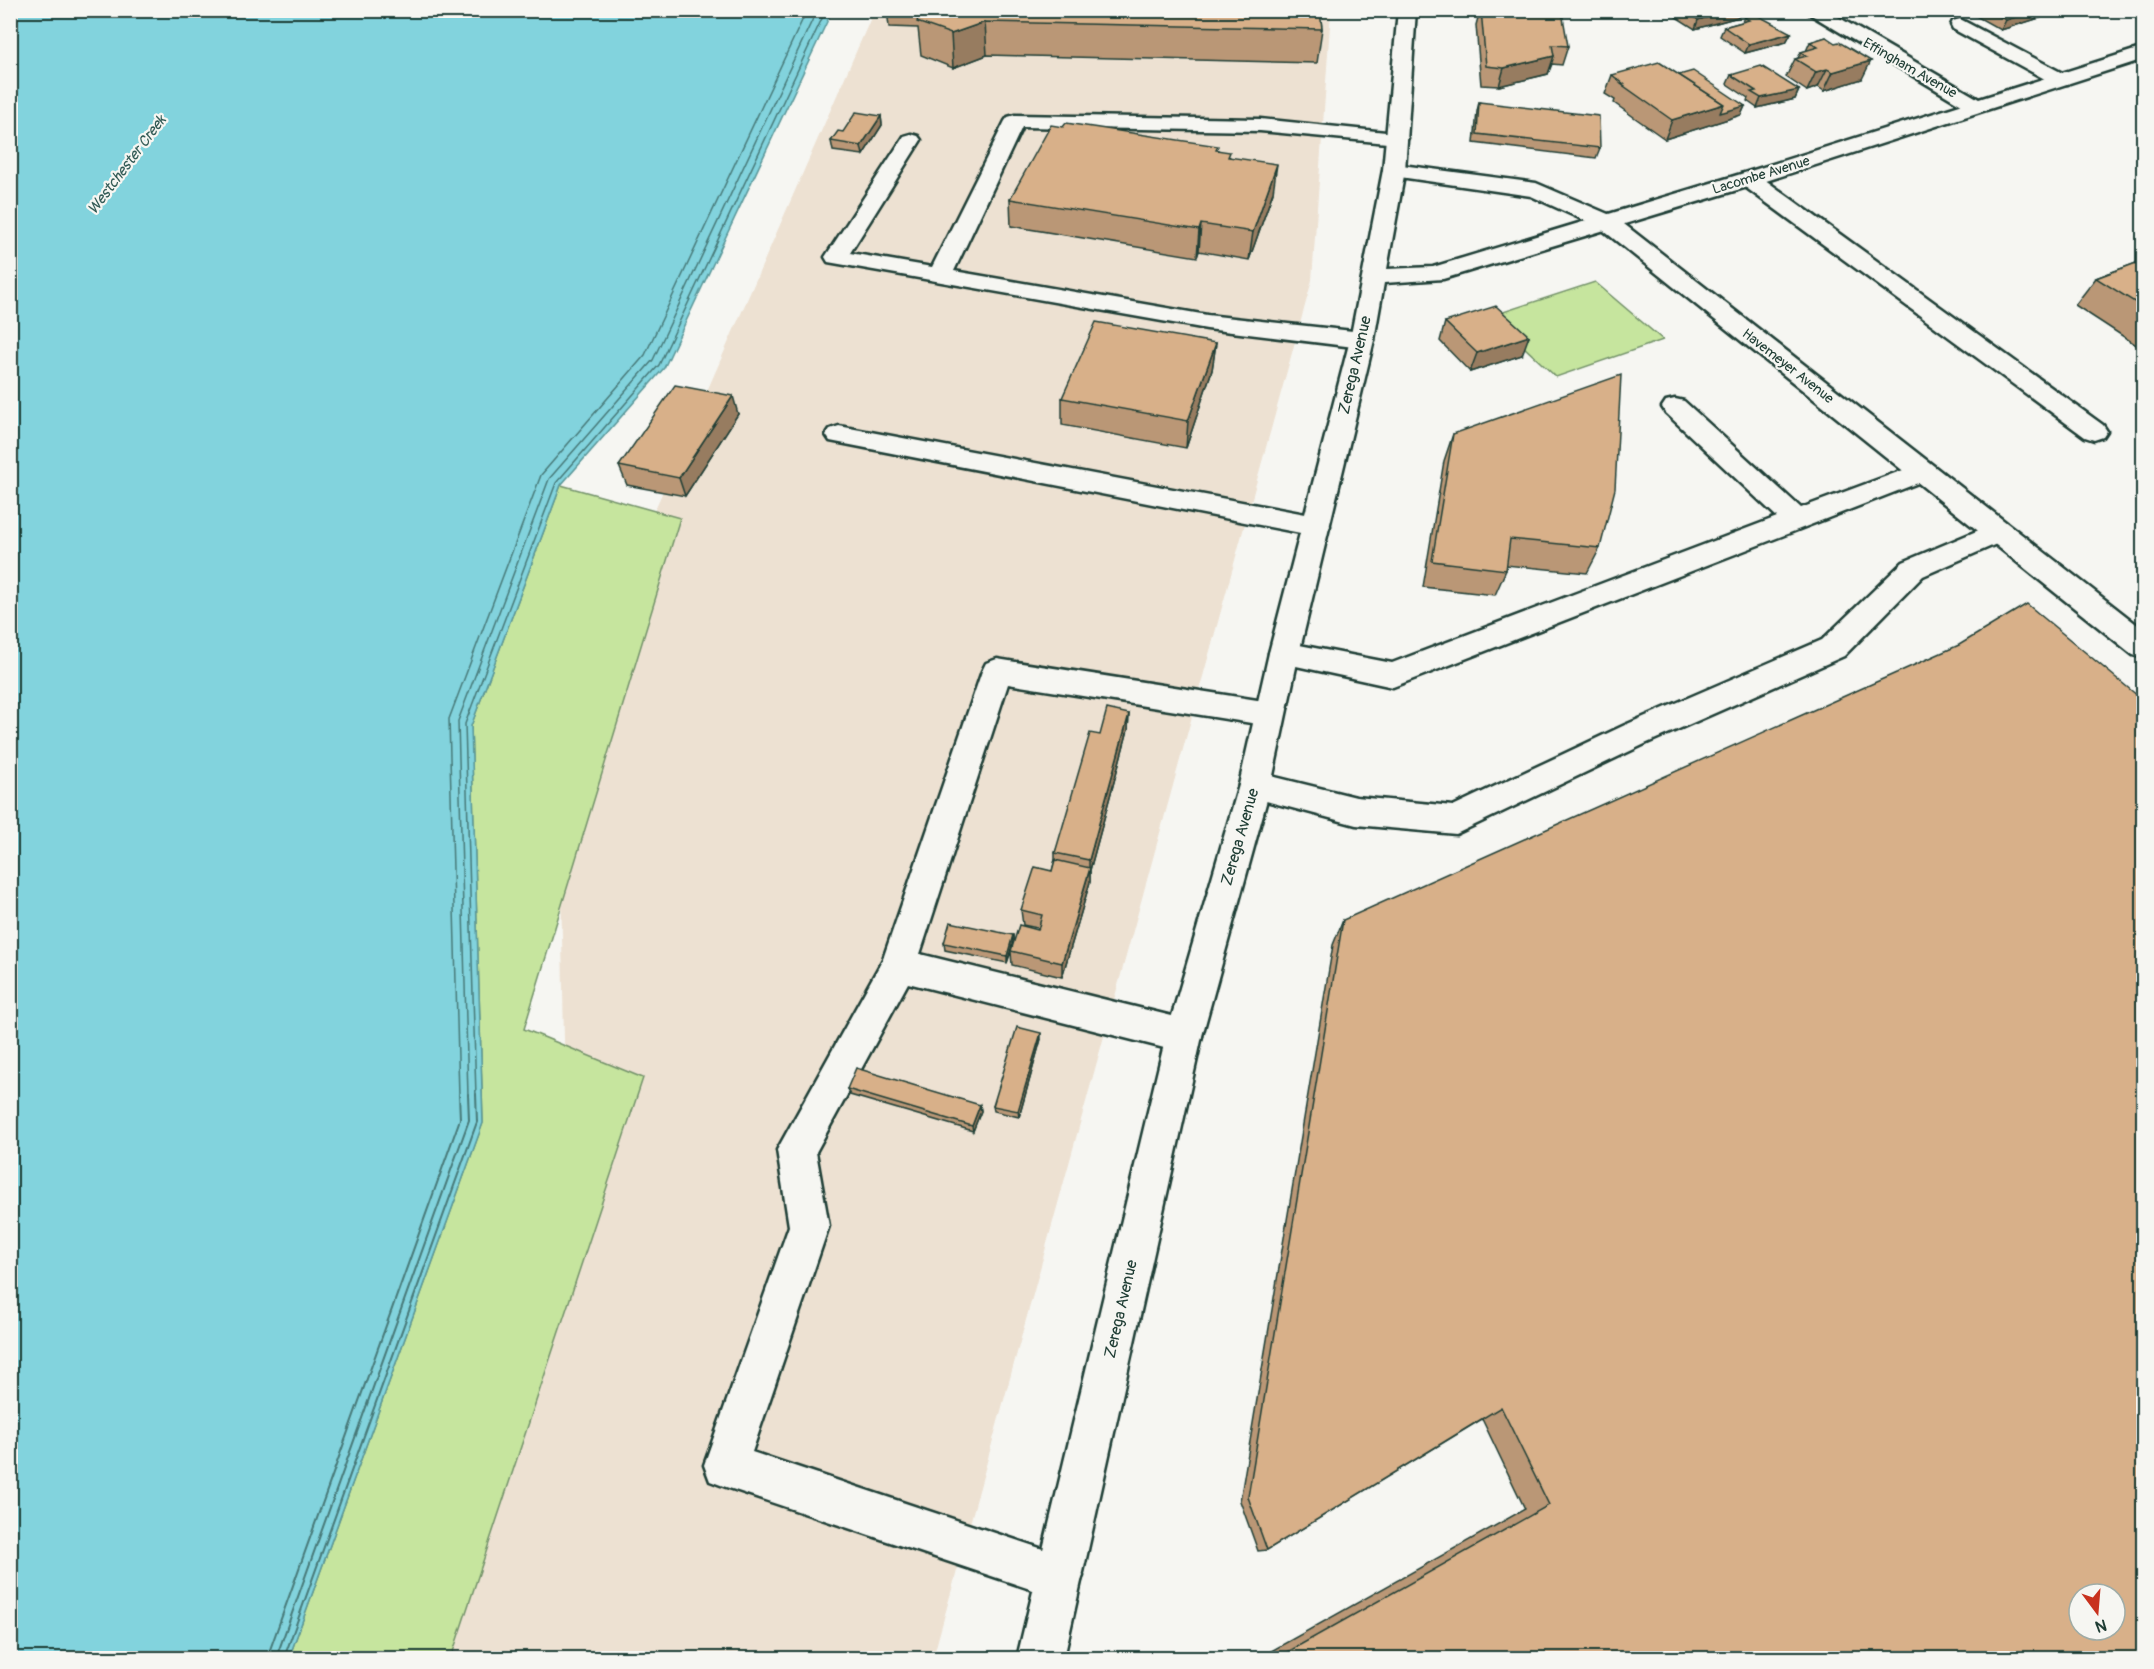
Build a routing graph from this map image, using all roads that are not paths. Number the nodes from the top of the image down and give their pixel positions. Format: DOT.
graph roads {
  1 [pos="1407,10"];
  2 [pos="1812,10"];
  3 [pos="1960,25"];
  4 [pos="2144,52"];
  5 [pos="2061,80"];
  6 [pos="1977,106"];
  7 [pos="1398,138"];
  8 [pos="911,140"];
  9 [pos="1395,170"];
  10 [pos="1749,179"];
  11 [pos="1607,222"];
  12 [pos="940,275"];
  13 [pos="1374,277"];
  14 [pos="1362,340"];
  15 [pos="1675,407"];
  16 [pos="2094,431"];
  17 [pos="839,435"];
  18 [pos="1922,472"];
  19 [pos="1797,520"];
  20 [pos="1316,526"];
  21 [pos="1998,531"];
  22 [pos="2144,647"];
  23 [pos="1284,653"];
  24 [pos="1270,714"];
  25 [pos="1254,785"];
  26 [pos="899,965"];
  27 [pos="1184,1036"];
  28 [pos="1060,1576"];
  29 [pos="1040,1659"];
  1 -- 7 [label="main road, Zerega Avenue"];
  2 -- 6 [label="main road, Effingham Avenue"];
  3 -- 5 [label="main road"];
  4 -- 5 [label="main road, Lacombe Avenue"];
  5 -- 6 [label="main road, Lacombe Avenue"];
  6 -- 10 [label="main road, Lacombe Avenue"];
  7 -- 9 [label="main road, Zerega Avenue"];
  7 -- 12 [label="main road"];
  8 -- 12 [label="main road"];
  9 -- 11 [label="main road, Havemeyer Avenue"];
  9 -- 13 [label="main road, Zerega Avenue"];
  10 -- 11 [label="main road, Lacombe Avenue"];
  10 -- 16 [label="main road"];
  11 -- 13 [label="main road, Lacombe Avenue"];
  11 -- 18 [label="main road, Havemeyer Avenue"];
  12 -- 14 [label="main road"];
  13 -- 14 [label="main road, Zerega Avenue"];
  14 -- 20 [label="main road, Zerega Avenue"];
  15 -- 19 [label="main road"];
  17 -- 20 [label="main road"];
  18 -- 19 [label="main road"];
  18 -- 21 [label="main road, Havemeyer Avenue"];
  19 -- 23 [label="main road"];
  20 -- 23 [label="main road, Zerega Avenue"];
  21 -- 22 [label="main road, Havemeyer Avenue"];
  21 -- 25 [label="main road"];
  23 -- 24 [label="main road, Zerega Avenue"];
  24 -- 25 [label="main road, Zerega Avenue"];
  24 -- 26 [label="main road"];
  25 -- 27 [label="main road, Zerega Avenue"];
  26 -- 27 [label="main road"];
  26 -- 28 [label="main road"];
  27 -- 28 [label="main road, Zerega Avenue"];
  28 -- 29 [label="main road, Zerega Avenue"];
}
